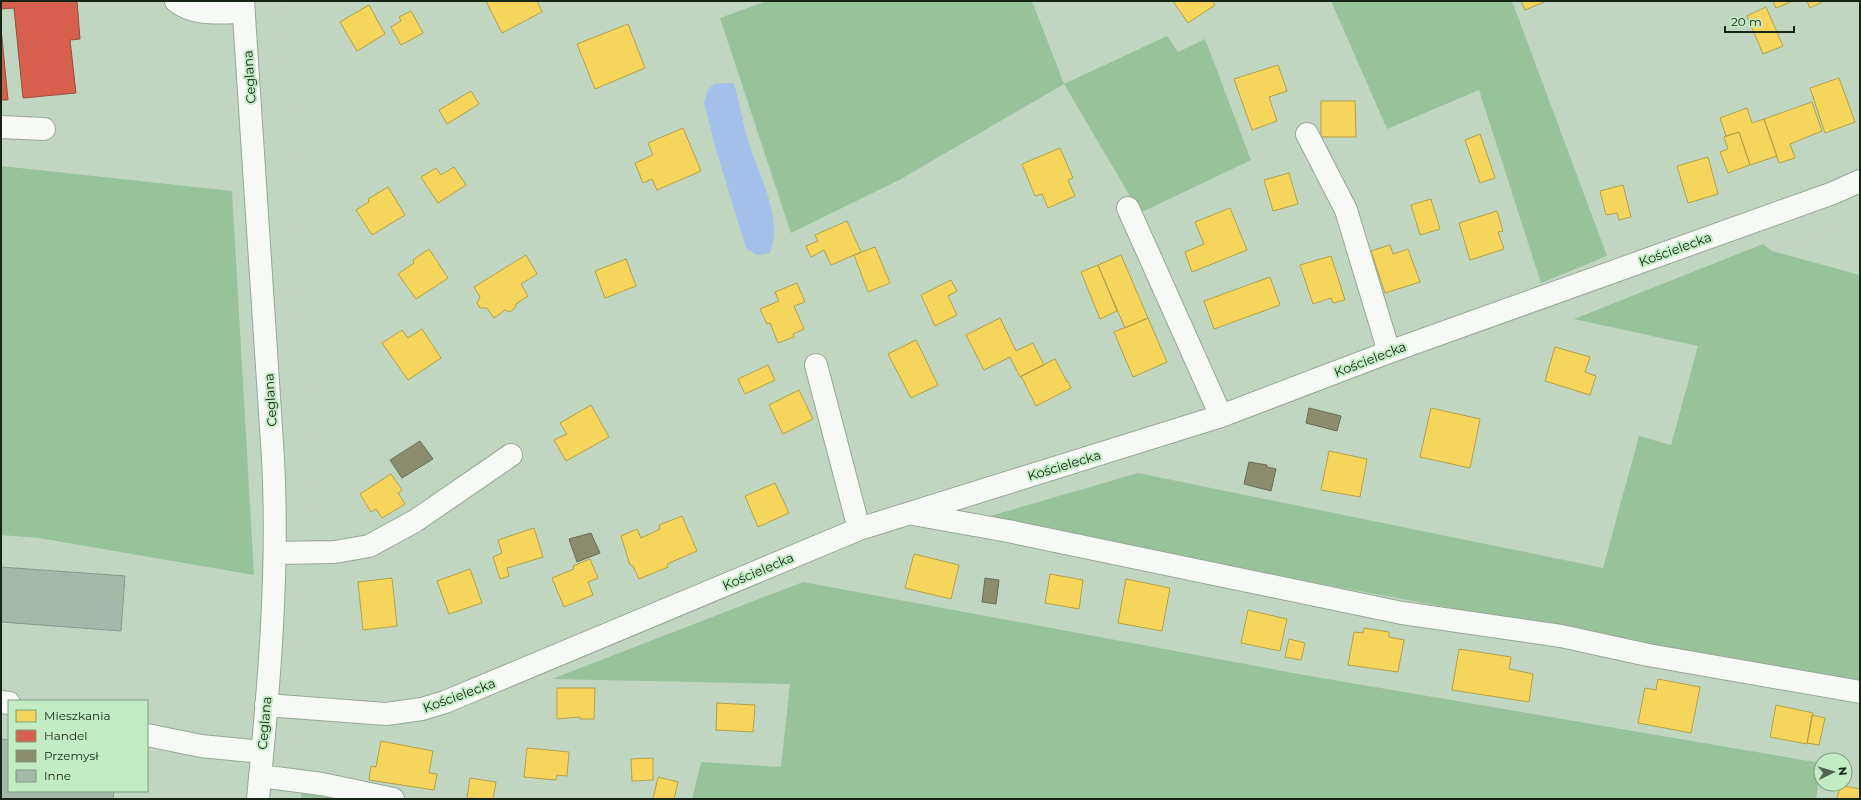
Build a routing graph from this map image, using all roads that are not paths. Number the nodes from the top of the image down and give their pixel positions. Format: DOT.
graph roads {
  1 [pos="176,1"];
  2 [pos="244,7"];
  3 [pos="1,127"];
  4 [pos="44,129"];
  5 [pos="1307,134"];
  6 [pos="1860,181"];
  7 [pos="1128,208"];
  8 [pos="1390,352"];
  9 [pos="816,365"];
  10 [pos="1221,416"];
  11 [pos="511,455"];
  12 [pos="910,513"];
  13 [pos="859,529"];
  14 [pos="275,553"];
  15 [pos="1860,692"];
  16 [pos="266,705"];
  17 [pos="148,735"];
  18 [pos="262,752"];
  19 [pos="260,776"];
  20 [pos="258,799"];
  21 [pos="393,799"];
  1 -- 2 [label="street"];
  2 -- 14 [label="street, Ceglana"];
  3 -- 4 [label="street"];
  5 -- 8 [label="street"];
  6 -- 8 [label="street, Kościelecka"];
  7 -- 10 [label="street"];
  8 -- 10 [label="street, Kościelecka"];
  9 -- 13 [label="street"];
  10 -- 12 [label="street, Kościelecka"];
  11 -- 14 [label="street"];
  12 -- 13 [label="street, Kościelecka"];
  12 -- 15 [label="street"];
  13 -- 16 [label="street, Kościelecka"];
  14 -- 16 [label="street, Ceglana"];
  16 -- 18 [label="street, Ceglana"];
  17 -- 18 [label="street"];
  18 -- 19 [label="street, Ceglana"];
  19 -- 20 [label="street, Ceglana"];
  19 -- 21 [label="street"];
}
